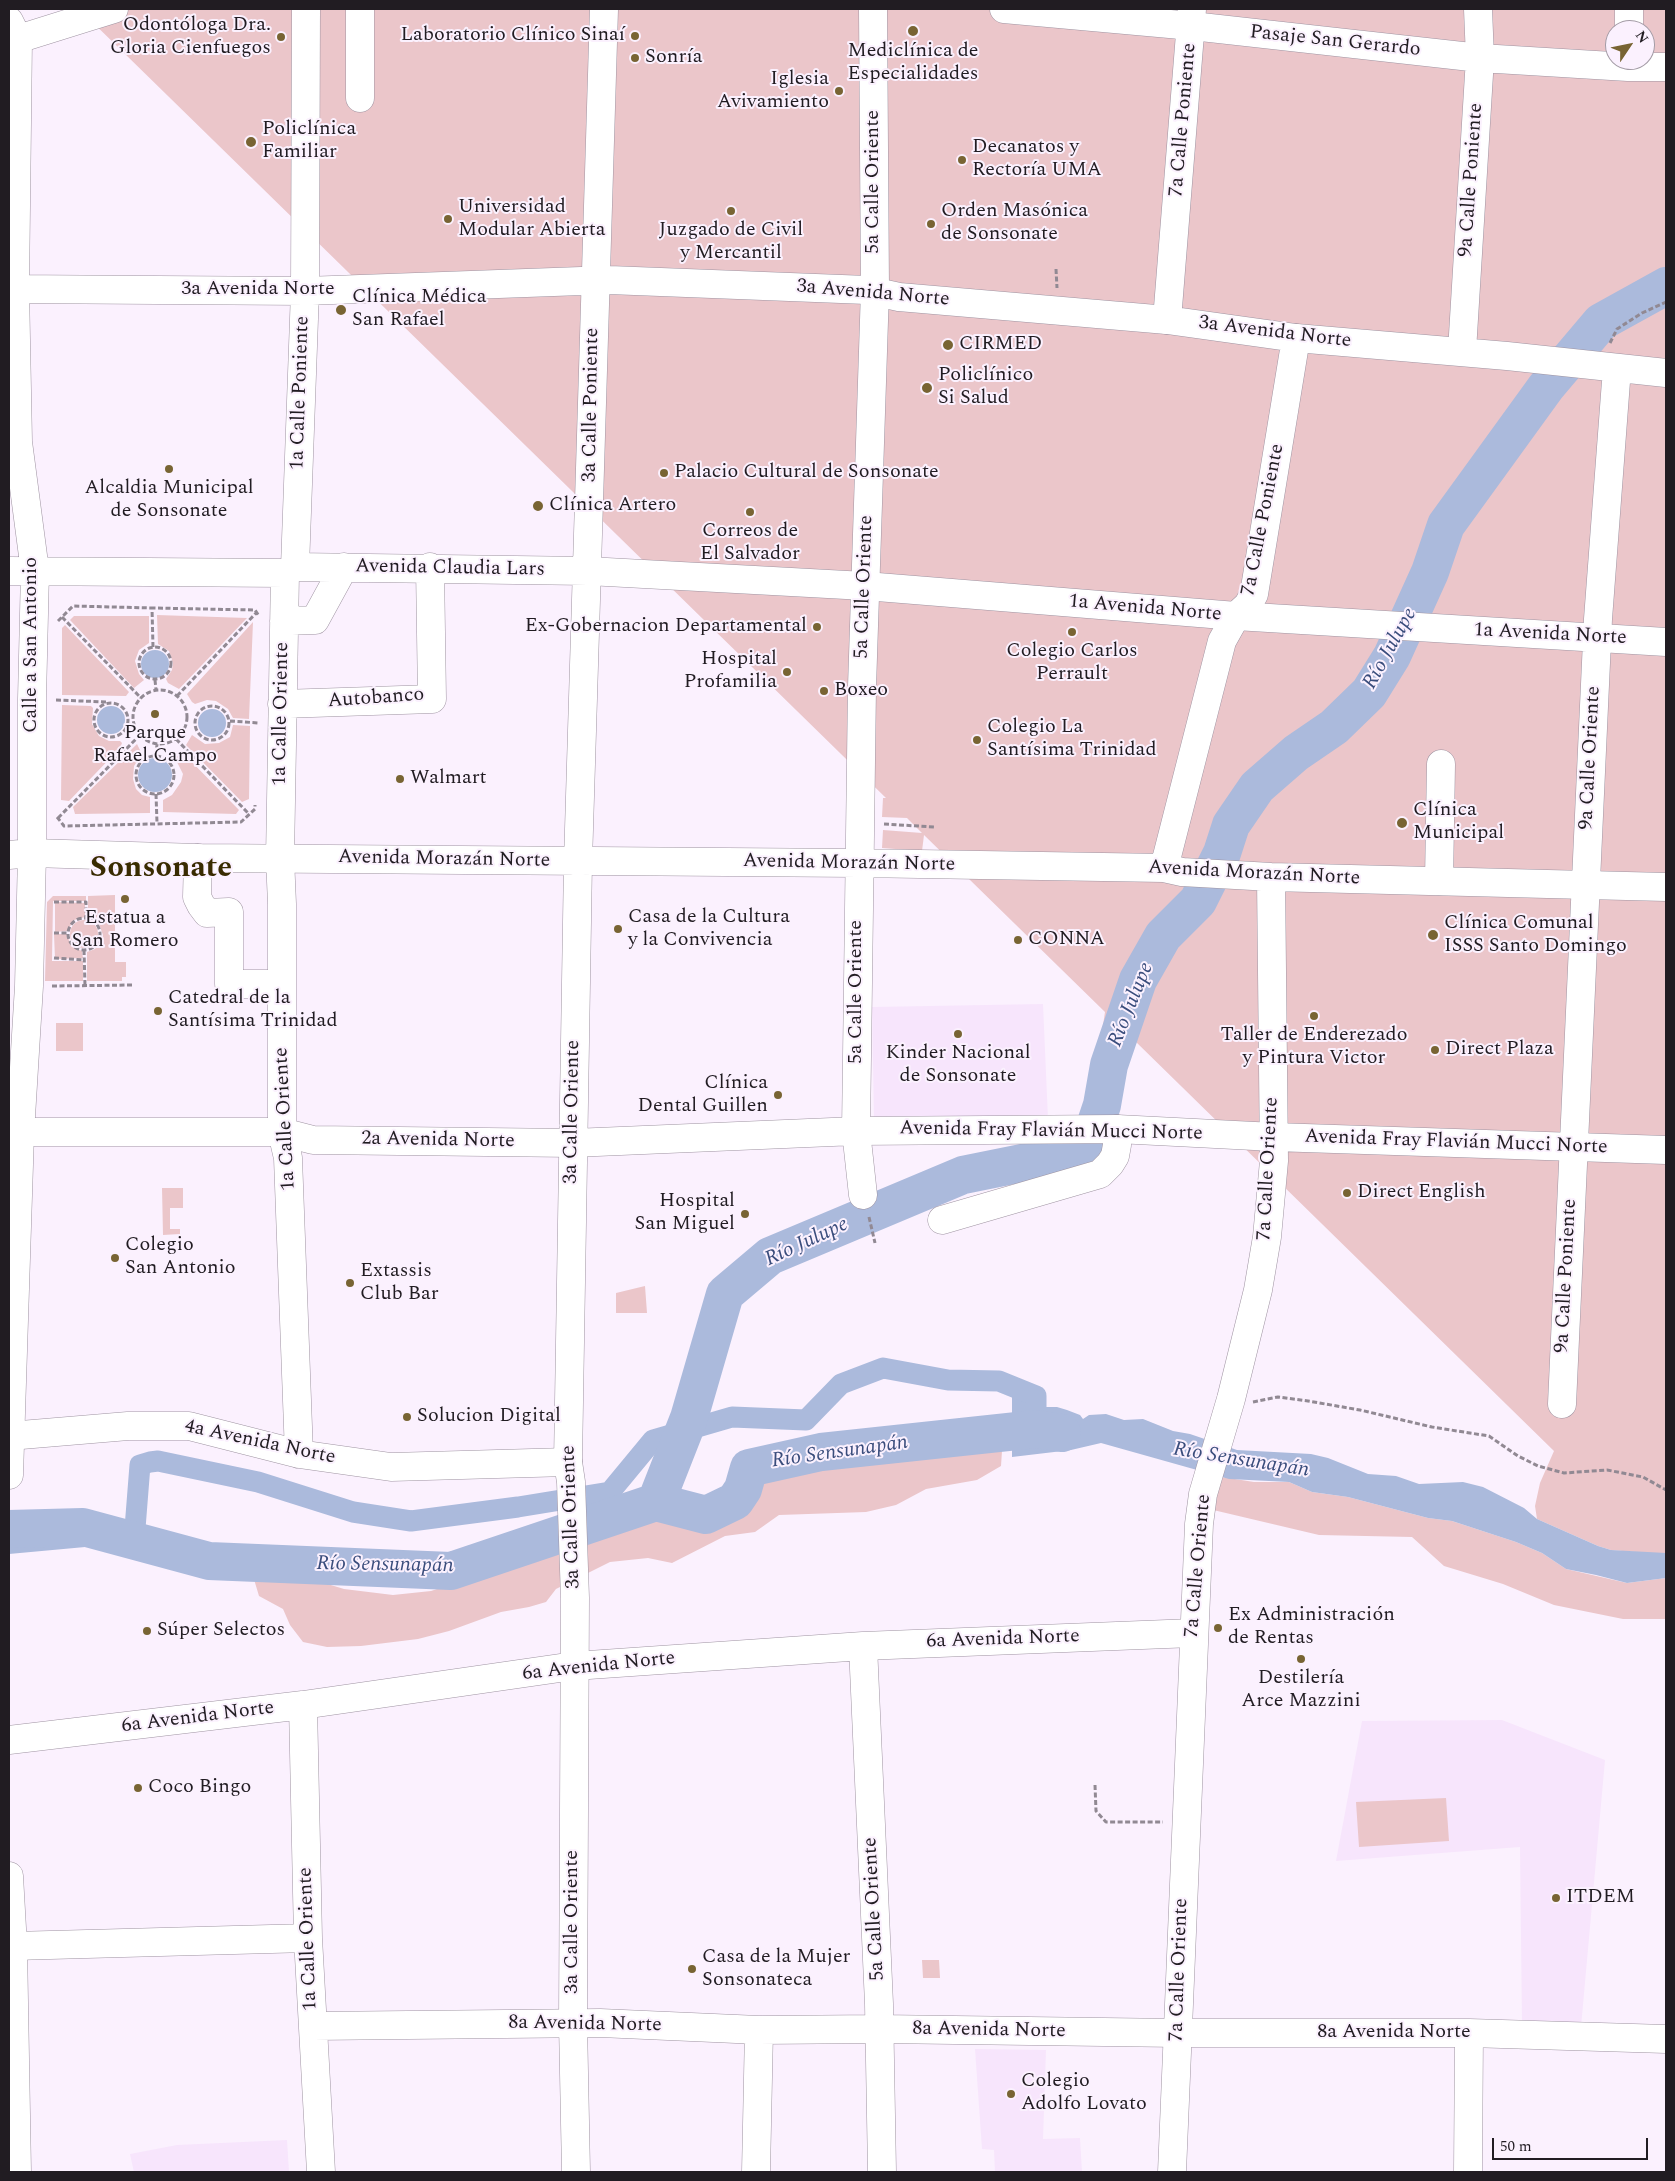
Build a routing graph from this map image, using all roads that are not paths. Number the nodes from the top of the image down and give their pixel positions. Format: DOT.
graph roads {
  1 [pos="114,9"];
  2 [pos="306,9"];
  3 [pos="360,9"];
  4 [pos="604,9"];
  5 [pos="873,9"];
  6 [pos="1004,9"];
  7 [pos="1478,9"];
  8 [pos="1192,17"];
  9 [pos="13,30"];
  10 [pos="1480,58"];
  11 [pos="1605,63"];
  12 [pos="360,98"];
  13 [pos="595,282"];
  14 [pos="12,289"];
  15 [pos="875,290"];
  16 [pos="305,291"];
  17 [pos="1167,320"];
  18 [pos="1296,338"];
  19 [pos="1462,352"];
  20 [pos="1600,366"];
  21 [pos="1666,373"];
  22 [pos="344,567"];
  23 [pos="430,568"];
  24 [pos="290,570"];
  25 [pos="9,571"];
  26 [pos="588,571"];
  27 [pos="36,572"];
  28 [pos="864,586"];
  29 [pos="1236,616"];
  30 [pos="271,623"];
  31 [pos="1598,638"];
  32 [pos="1666,642"];
  33 [pos="282,704"];
  34 [pos="1441,764"];
  35 [pos="20,854"];
  36 [pos="198,858"];
  37 [pos="280,858"];
  38 [pos="578,862"];
  39 [pos="858,863"];
  40 [pos="1173,870"];
  41 [pos="1264,877"];
  42 [pos="1440,881"];
  43 [pos="1586,885"];
  44 [pos="1666,887"];
  45 [pos="282,984"];
  46 [pos="1120,1129"];
  47 [pos="856,1131"];
  48 [pos="282,1132"];
  49 [pos="15,1133"];
  50 [pos="1274,1137"];
  51 [pos="573,1143"];
  52 [pos="1573,1148"];
  53 [pos="1666,1150"];
  54 [pos="863,1195"];
  55 [pos="942,1220"];
  56 [pos="1562,1404"];
  57 [pos="10,1436"];
  58 [pos="299,1454"];
  59 [pos="569,1472"];
  60 [pos="9,1475"];
  61 [pos="1193,1633"];
  62 [pos="863,1646"];
  63 [pos="574,1666"];
  64 [pos="303,1705"];
  65 [pos="9,1740"];
  66 [pos="9,1876"];
  67 [pos="308,1938"];
  68 [pos="13,1946"];
  69 [pos="11,2023"];
  70 [pos="573,2023"];
  71 [pos="313,2026"];
  72 [pos="880,2029"];
  73 [pos="759,2030"];
  74 [pos="1178,2033"];
  75 [pos="1469,2033"];
  76 [pos="1666,2039"];
  77 [pos="17,2172"];
  78 [pos="321,2172"];
  79 [pos="576,2172"];
  80 [pos="756,2172"];
  81 [pos="882,2172"];
  82 [pos="1172,2172"];
  83 [pos="1468,2172"];
  1 -- 9 [label="street"];
  2 -- 16 [label="street, 1a Calle Poniente"];
  3 -- 12 [label="street"];
  4 -- 13 [label="street, 3a Calle Poniente"];
  5 -- 15 [label="street, 5a Calle Oriente"];
  6 -- 8 [label="street, Pasaje San Gerardo"];
  7 -- 10 [label="street, 9a Calle Poniente"];
  8 -- 10 [label="street, Pasaje San Gerardo"];
  8 -- 17 [label="street, 7a Calle Poniente"];
  9 -- 14 [label="street, Calle a San Antonio"];
  10 -- 11 [label="street, Pasaje San Gerardo"];
  10 -- 19 [label="street, 9a Calle Poniente"];
  13 -- 15 [label="street, 3a Avenida Norte"];
  13 -- 16 [label="street, 3a Avenida Norte"];
  13 -- 26 [label="street, 3a Calle Poniente"];
  14 -- 16 [label="street, 3a Avenida Norte"];
  14 -- 27 [label="street, Calle a San Antonio"];
  15 -- 17 [label="street, 3a Avenida Norte"];
  15 -- 28 [label="street, 5a Calle Oriente"];
  16 -- 24 [label="street, 1a Calle Poniente"];
  17 -- 18 [label="street, 3a Avenida Norte"];
  18 -- 19 [label="street, 3a Avenida Norte"];
  18 -- 29 [label="street, 7a Calle Poniente"];
  19 -- 20 [label="street, 3a Avenida Norte"];
  20 -- 21 [label="street, 3a Avenida Norte"];
  20 -- 31 [label="street, 9a Calle Oriente"];
  22 -- 23 [label="street, Avenida Claudia Lars"];
  22 -- 24 [label="street, Avenida Claudia Lars"];
  22 -- 30 [label="street"];
  23 -- 26 [label="street, Avenida Claudia Lars"];
  23 -- 33 [label="street, Autobanco"];
  24 -- 27 [label="street, Avenida Claudia Lars"];
  24 -- 30 [label="street, 1a Calle Oriente"];
  25 -- 27 [label="street, Avenida Claudia Lars"];
  26 -- 28 [label="street, Avenida Claudia Lars"];
  26 -- 38 [label="street, 3a Calle Poniente"];
  27 -- 35 [label="street, Calle a San Antonio"];
  28 -- 29 [label="street, 1a Avenida Norte"];
  28 -- 39 [label="street, 5a Calle Oriente"];
  29 -- 31 [label="street, 1a Avenida Norte"];
  29 -- 40 [label="street, 7a Calle Poniente"];
  30 -- 33 [label="street, 1a Calle Oriente"];
  31 -- 32 [label="street, 1a Avenida Norte"];
  31 -- 43 [label="street, 9a Calle Oriente"];
  33 -- 37 [label="street, 1a Calle Oriente"];
  34 -- 42 [label="street"];
  35 -- 36 [label="street, Avenida Morazán Norte"];
  35 -- 49 [label="street, Calle a San Antonio"];
  36 -- 37 [label="street, Avenida Morazán Norte"];
  36 -- 45 [label="street"];
  37 -- 38 [label="street, Avenida Morazán Norte"];
  37 -- 45 [label="street, 1a Calle Oriente"];
  38 -- 39 [label="street, Avenida Morazán Norte"];
  38 -- 51 [label="street, 3a Calle Oriente"];
  39 -- 40 [label="street, Avenida Morazán Norte"];
  39 -- 47 [label="street, 5a Calle Oriente"];
  40 -- 41 [label="street, Avenida Morazán Norte"];
  41 -- 42 [label="street, Avenida Morazán Norte"];
  41 -- 50 [label="street, 7a Calle Oriente"];
  42 -- 43 [label="street, Avenida Morazán Norte"];
  43 -- 44 [label="street, Avenida Morazán Norte"];
  43 -- 52 [label="street, 9a Calle Oriente"];
  45 -- 48 [label="street, 1a Calle Oriente"];
  46 -- 47 [label="street, Avenida Fray Flavián Mucci Norte"];
  46 -- 50 [label="street, Avenida Fray Flavián Mucci Norte"];
  46 -- 55 [label="street"];
  47 -- 51 [label="street, 2a Avenida Norte"];
  47 -- 54 [label="street, 5a Calle Oriente"];
  48 -- 49 [label="street, 2a Avenida Norte"];
  48 -- 51 [label="street, 2a Avenida Norte"];
  48 -- 58 [label="street, 1a Calle Oriente"];
  49 -- 57 [label="street, Calle a San Antonio"];
  50 -- 52 [label="street, Avenida Fray Flavián Mucci Norte"];
  50 -- 61 [label="street, 7a Calle Oriente"];
  51 -- 59 [label="street, 3a Calle Oriente"];
  52 -- 53 [label="street, Avenida Fray Flavián Mucci Norte"];
  52 -- 56 [label="street, 9a Calle Poniente"];
  57 -- 58 [label="street, 4a Avenida Norte"];
  57 -- 60 [label="street, Calle a San Antonio"];
  58 -- 59 [label="street, 4a Avenida Norte"];
  59 -- 63 [label="street, 3a Calle Oriente"];
  61 -- 62 [label="street, 6a Avenida Norte"];
  61 -- 74 [label="street, 7a Calle Oriente"];
  62 -- 63 [label="street, 6a Avenida Norte"];
  62 -- 72 [label="street, 5a Calle Oriente"];
  63 -- 64 [label="street, 6a Avenida Norte"];
  63 -- 70 [label="street, 3a Calle Oriente"];
  64 -- 65 [label="street, 6a Avenida Norte"];
  64 -- 67 [label="street, 1a Calle Oriente"];
  66 -- 68 [label="street"];
  67 -- 68 [label="street"];
  67 -- 71 [label="street, 1a Calle Oriente"];
  68 -- 69 [label="street"];
  69 -- 77 [label="street"];
  70 -- 71 [label="street, 8a Avenida Norte"];
  70 -- 73 [label="street, 8a Avenida Norte"];
  70 -- 79 [label="street, 3a Calle Oriente"];
  71 -- 78 [label="street, 1a Calle Oriente"];
  72 -- 73 [label="street, 8a Avenida Norte"];
  72 -- 74 [label="street, 8a Avenida Norte"];
  72 -- 81 [label="street, 5a Calle Oriente"];
  73 -- 80 [label="street"];
  74 -- 75 [label="street, 8a Avenida Norte"];
  74 -- 82 [label="street, 7a Calle Oriente"];
  75 -- 76 [label="street, 8a Avenida Norte"];
  75 -- 83 [label="street"];
}
